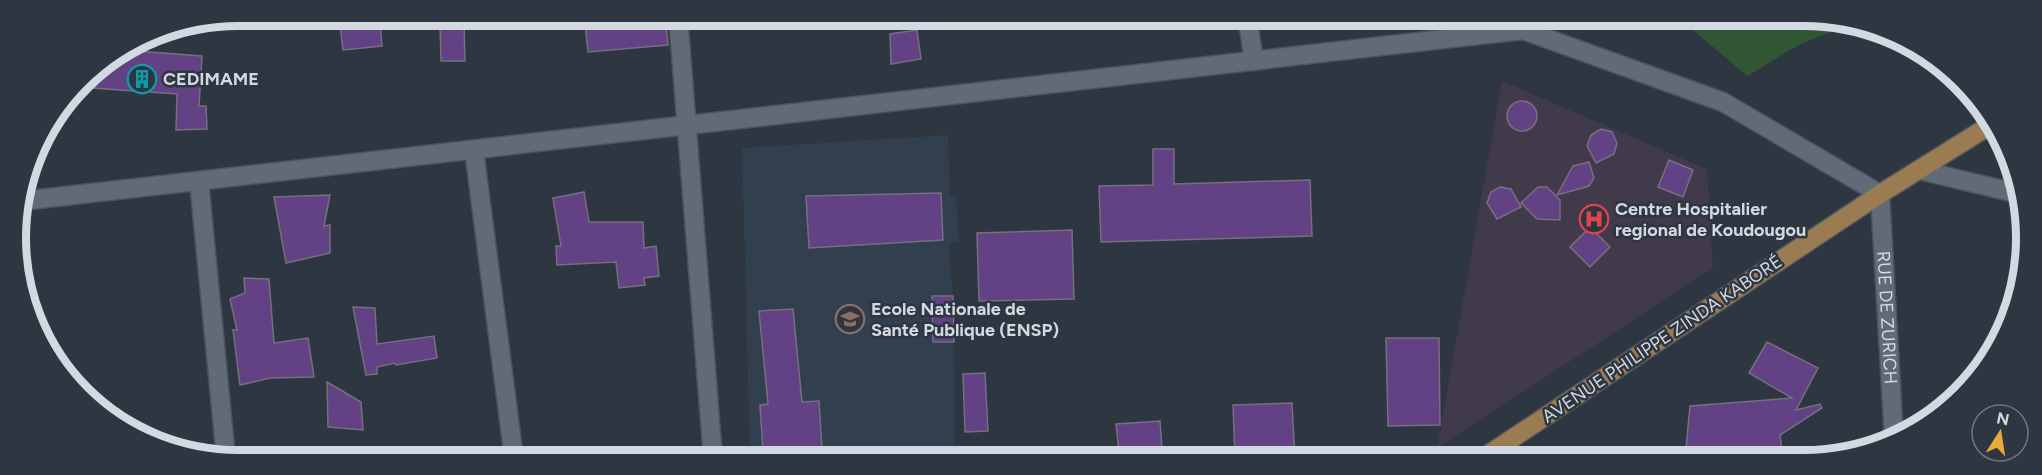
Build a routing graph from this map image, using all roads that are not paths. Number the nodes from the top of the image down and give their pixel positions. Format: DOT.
graph roads {
  1 [pos="679,26"];
  2 [pos="1249,26"];
  3 [pos="1501,26"];
  4 [pos="1530,26"];
  5 [pos="1254,61"];
  6 [pos="687,125"];
  7 [pos="1986,128"];
  8 [pos="474,150"];
  9 [pos="1919,170"];
  10 [pos="199,181"];
  11 [pos="2011,192"];
  12 [pos="1880,194"];
  13 [pos="29,200"];
  14 [pos="1893,430"];
  15 [pos="225,449"];
  16 [pos="513,450"];
  17 [pos="712,450"];
  18 [pos="1495,450"];
  1 -- 6 [label="street"];
  2 -- 5 [label="street"];
  3 -- 5 [label="street"];
  4 -- 12 [label="street"];
  5 -- 6 [label="street"];
  6 -- 8 [label="street"];
  6 -- 17 [label="street"];
  7 -- 9 [label="main road, AVENUE PHILIPPE ZINDA KABORÉ"];
  8 -- 10 [label="street"];
  8 -- 16 [label="street"];
  9 -- 11 [label="street"];
  9 -- 12 [label="main road, AVENUE PHILIPPE ZINDA KABORÉ"];
  10 -- 13 [label="street"];
  10 -- 15 [label="street"];
  12 -- 14 [label="street, RUE DE ZURICH"];
  12 -- 18 [label="main road, AVENUE PHILIPPE ZINDA KABORÉ"];
}
